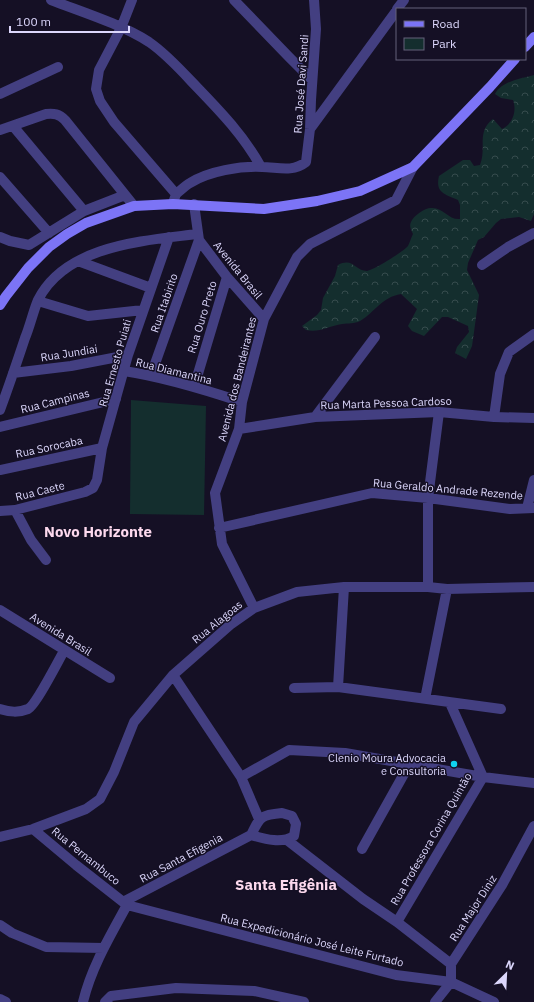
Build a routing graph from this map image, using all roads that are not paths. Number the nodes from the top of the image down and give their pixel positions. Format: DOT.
graph roads {
  1 [pos="51,0"];
  2 [pos="132,0"];
  3 [pos="234,0"];
  4 [pos="314,0"];
  5 [pos="404,0"];
  6 [pos="398,8"];
  7 [pos="396,10"];
  8 [pos="121,28"];
  9 [pos="534,37"];
  10 [pos="526,46"];
  11 [pos="514,60"];
  12 [pos="58,67"];
  13 [pos="312,80"];
  14 [pos="0,94"];
  15 [pos="13,126"];
  16 [pos="310,129"];
  17 [pos="0,130"];
  18 [pos="261,167"];
  19 [pos="413,167"];
  20 [pos="0,177"];
  21 [pos="125,195"];
  22 [pos="175,199"];
  23 [pos="194,204"];
  24 [pos="134,206"];
  25 [pos="84,211"];
  26 [pos="49,233"];
  27 [pos="534,234"];
  28 [pos="0,237"];
  29 [pos="198,237"];
  30 [pos="169,238"];
  31 [pos="78,261"];
  32 [pos="482,264"];
  33 [pos="227,276"];
  34 [pos="151,288"];
  35 [pos="38,301"];
  36 [pos="0,305"];
  37 [pos="143,310"];
  38 [pos="264,319"];
  39 [pos="534,334"];
  40 [pos="375,337"];
  41 [pos="128,355"];
  42 [pos="124,371"];
  43 [pos="13,373"];
  44 [pos="151,375"];
  45 [pos="194,386"];
  46 [pos="116,399"];
  47 [pos="242,402"];
  48 [pos="0,410"];
  49 [pos="439,412"];
  50 [pos="315,417"];
  51 [pos="494,417"];
  52 [pos="534,418"];
  53 [pos="0,427"];
  54 [pos="239,429"];
  55 [pos="102,448"];
  56 [pos="0,470"];
  57 [pos="534,480"];
  58 [pos="85,492"];
  59 [pos="428,498"];
  60 [pos="531,508"];
  61 [pos="15,510"];
  62 [pos="0,511"];
  63 [pos="219,528"];
  64 [pos="46,560"];
  65 [pos="344,587"];
  66 [pos="428,587"];
  67 [pos="534,587"];
  68 [pos="447,589"];
  69 [pos="254,608"];
  70 [pos="0,610"];
  71 [pos="64,650"];
  72 [pos="173,675"];
  73 [pos="110,678"];
  74 [pos="338,687"];
  75 [pos="294,688"];
  76 [pos="425,699"];
  77 [pos="450,703"];
  78 [pos="0,709"];
  79 [pos="501,709"];
  80 [pos="409,765"];
  81 [pos="241,777"];
  82 [pos="483,777"];
  83 [pos="534,783"];
  84 [pos="259,819"];
  85 [pos="534,826"];
  86 [pos="33,829"];
  87 [pos="250,836"];
  88 [pos="0,837"];
  89 [pos="288,840"];
  90 [pos="362,849"];
  91 [pos="125,904"];
  92 [pos="397,922"];
  93 [pos="0,925"];
  94 [pos="104,948"];
  95 [pos="451,964"];
  96 [pos="451,982"];
  97 [pos="0,999"];
  98 [pos="6,1002"];
  99 [pos="83,1002"];
  100 [pos="105,1002"];
  101 [pos="304,1002"];
  102 [pos="435,1002"];
  103 [pos="494,1002"];
  1 -- 8 [label="street"];
  2 -- 8 [label="street"];
  3 -- 13 [label="street"];
  4 -- 13 [label="street, Rua José Davi Sandi"];
  5 -- 6 [label="street"];
  7 -- 16 [label="street"];
  8 -- 18 [label="street"];
  8 -- 22 [label="street"];
  9 -- 10 [label="street"];
  11 -- 19 [label="street"];
  12 -- 14 [label="street"];
  13 -- 16 [label="street, Rua José Davi Sandi"];
  15 -- 17 [label="street"];
  15 -- 21 [label="street"];
  15 -- 25 [label="street"];
  16 -- 18 [label="street, Rua José Davi Sandi"];
  18 -- 22 [label="street"];
  19 -- 23 [label="street"];
  19 -- 38 [label="street, Avenida dos Bandeirantes"];
  20 -- 26 [label="street"];
  21 -- 24 [label="street"];
  21 -- 25 [label="street"];
  22 -- 23 [label="street"];
  22 -- 24 [label="street"];
  23 -- 29 [label="street"];
  24 -- 36 [label="street"];
  25 -- 26 [label="street"];
  26 -- 28 [label="street"];
  27 -- 32 [label="street"];
  29 -- 30 [label="street"];
  29 -- 33 [label="street, Avenida Brasil"];
  29 -- 44 [label="street, Rua Itabirito"];
  30 -- 31 [label="street"];
  30 -- 34 [label="street, Rua Ernesto Puiati"];
  31 -- 34 [label="street"];
  31 -- 35 [label="street"];
  33 -- 38 [label="street, Avenida Brasil"];
  33 -- 45 [label="street, Rua Ouro Preto"];
  34 -- 37 [label="street, Rua Ernesto Puiati"];
  35 -- 37 [label="street"];
  35 -- 43 [label="street"];
  37 -- 41 [label="street, Rua Ernesto Puiati"];
  38 -- 47 [label="street, Avenida dos Bandeirantes"];
  39 -- 51 [label="street"];
  40 -- 50 [label="street"];
  41 -- 42 [label="street, Rua Ernesto Puiati"];
  41 -- 43 [label="street, Rua Jundiai"];
  42 -- 44 [label="street, Rua Diamantina"];
  42 -- 46 [label="street, Rua Ernesto Puiati"];
  43 -- 48 [label="street"];
  44 -- 45 [label="street, Rua Diamantina"];
  45 -- 47 [label="street, Rua Diamantina"];
  46 -- 53 [label="street, Rua Campinas"];
  46 -- 55 [label="street, Rua Ernesto Puiati"];
  47 -- 54 [label="street, Avenida dos Bandeirantes"];
  49 -- 50 [label="street, Rua Marta Pessoa Cardoso"];
  49 -- 51 [label="street, Rua Marta Pessoa Cardoso"];
  49 -- 59 [label="street"];
  50 -- 54 [label="street, Rua Marta Pessoa Cardoso"];
  51 -- 52 [label="street, Rua Marta Pessoa Cardoso"];
  54 -- 63 [label="street, Avenida dos Bandeirantes"];
  55 -- 56 [label="street, Rua Sorocaba"];
  55 -- 58 [label="street, Rua Ernesto Puiati"];
  57 -- 60 [label="street"];
  58 -- 61 [label="street, Rua Caete"];
  59 -- 60 [label="street, Rua Geraldo Andrade Rezende"];
  59 -- 63 [label="street, Rua Geraldo Andrade Rezende"];
  59 -- 66 [label="street"];
  61 -- 62 [label="street, Rua Caete"];
  61 -- 64 [label="street"];
  63 -- 69 [label="street, Avenida dos Bandeirantes"];
  65 -- 66 [label="street, Rua Alagoas"];
  65 -- 69 [label="street, Rua Alagoas"];
  65 -- 74 [label="street"];
  66 -- 68 [label="street, Rua Alagoas"];
  67 -- 68 [label="street, Rua Alagoas"];
  68 -- 76 [label="street"];
  69 -- 72 [label="street, Rua Alagoas"];
  70 -- 71 [label="street, Avenida Brasil"];
  71 -- 73 [label="street, Avenida Brasil"];
  71 -- 78 [label="street"];
  72 -- 81 [label="street"];
  72 -- 86 [label="street, Rua Alagoas"];
  74 -- 75 [label="street"];
  74 -- 76 [label="street"];
  76 -- 77 [label="street"];
  77 -- 79 [label="street"];
  77 -- 82 [label="street, Rua Professora Corina Quintão"];
  80 -- 81 [label="street"];
  80 -- 82 [label="street"];
  80 -- 90 [label="street"];
  81 -- 84 [label="street"];
  82 -- 83 [label="street"];
  82 -- 92 [label="street, Rua Professora Corina Quintão"];
  84 -- 87 [label="street"];
  84 -- 89 [label="street"];
  85 -- 95 [label="street, Rua Major Diniz"];
  86 -- 88 [label="street, Rua Alagoas"];
  86 -- 91 [label="street, Rua Pernambuco"];
  87 -- 89 [label="street"];
  87 -- 91 [label="street, Rua Santa Efigenia"];
  89 -- 92 [label="street"];
  91 -- 94 [label="street"];
  91 -- 96 [label="street, Rua Expedicionário José Leite Furtado"];
  92 -- 95 [label="street"];
  93 -- 94 [label="street"];
  94 -- 99 [label="street"];
  95 -- 96 [label="street"];
  96 -- 102 [label="street"];
  96 -- 103 [label="street, Rua Expedicionário José Leite Furtado"];
  97 -- 98 [label="street"];
  100 -- 101 [label="street"];
}
